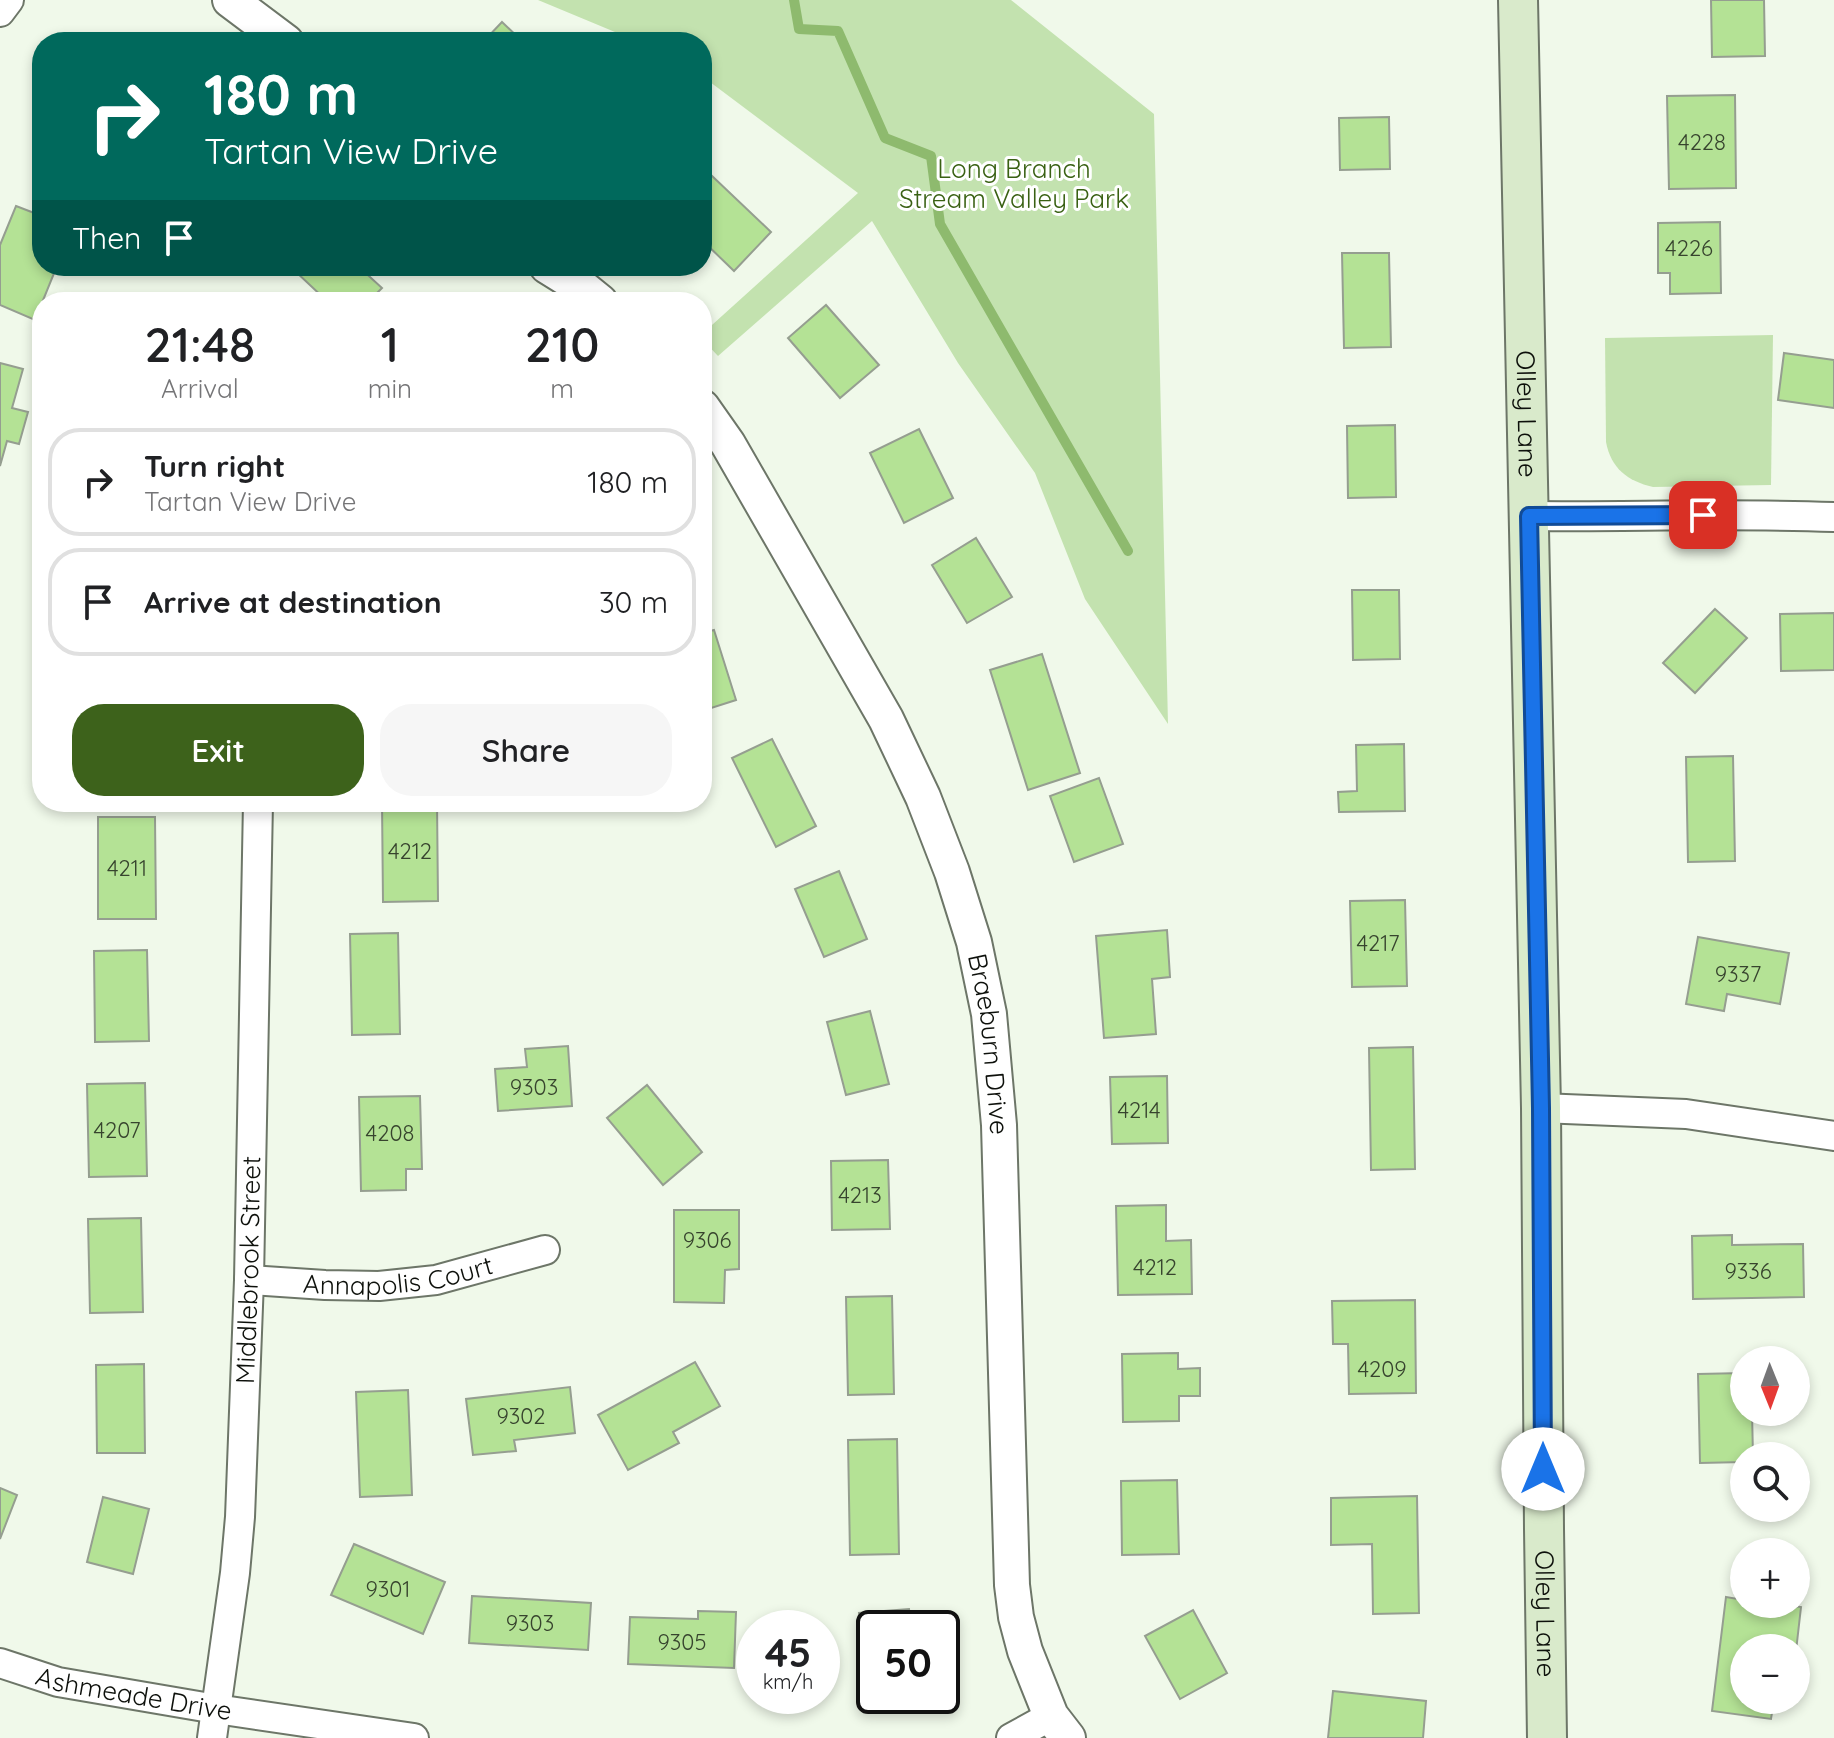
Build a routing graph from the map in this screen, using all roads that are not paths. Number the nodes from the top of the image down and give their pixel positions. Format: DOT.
graph roads {
  1 [pos="9,0"];
  2 [pos="230,0"];
  3 [pos="1518,0"];
  4 [pos="0,12"];
  5 [pos="273,32"];
  6 [pos="563,276"];
  7 [pos="588,292"];
  8 [pos="712,421"];
  9 [pos="1529,516"];
  10 [pos="1834,517"];
  11 [pos="258,812"];
  12 [pos="1541,1108"];
  13 [pos="1834,1136"];
  14 [pos="545,1250"];
  15 [pos="249,1280"];
  16 [pos="0,1663"];
  17 [pos="216,1709"];
  18 [pos="1059,1727"];
  19 [pos="212,1738"];
  20 [pos="414,1738"];
  21 [pos="1011,1738"];
  22 [pos="1547,1738"];
  1 -- 4 [label="street"];
  2 -- 5 [label="street"];
  3 -- 9 [label="main road, Olley Lane"];
  6 -- 7 [label="street"];
  8 -- 18 [label="street, Braeburn Drive"];
  9 -- 10 [label="street"];
  9 -- 12 [label="main road, Olley Lane"];
  11 -- 15 [label="street, Middlebrook Street"];
  12 -- 13 [label="street"];
  12 -- 22 [label="main road, Olley Lane"];
  14 -- 15 [label="street, Annapolis Court"];
  15 -- 17 [label="street, Middlebrook Street"];
  16 -- 17 [label="street, Ashmeade Drive"];
  17 -- 19 [label="street, Middlebrook Street"];
  17 -- 20 [label="street, Ashmeade Drive"];
  18 -- 21 [label="street"];
}
